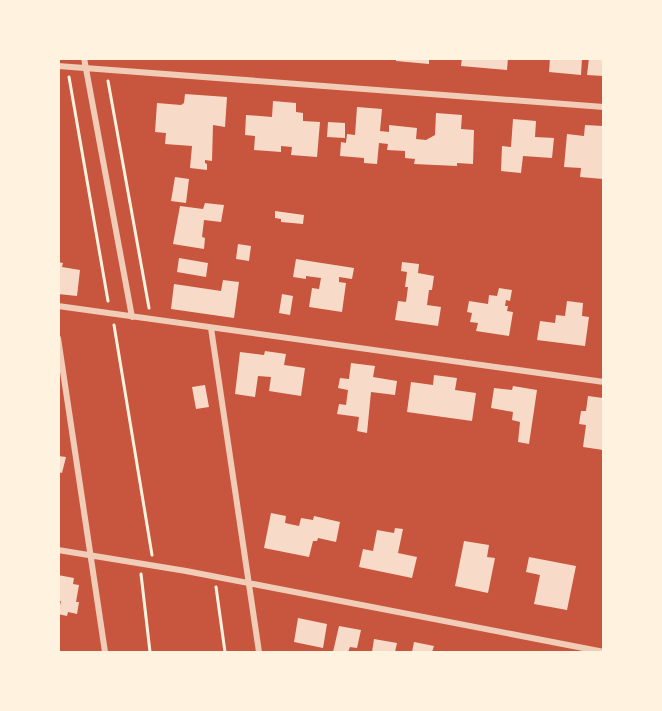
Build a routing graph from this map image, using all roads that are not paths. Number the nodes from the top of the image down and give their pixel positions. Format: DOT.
graph roads {
  1 [pos="84,58"];
  2 [pos="58,66"];
  3 [pos="86,68"];
  4 [pos="603,107"];
  5 [pos="58,306"];
  6 [pos="132,317"];
  7 [pos="211,328"];
  8 [pos="58,339"];
  9 [pos="603,382"];
  10 [pos="58,550"];
  11 [pos="92,557"];
  12 [pos="250,583"];
  13 [pos="105,652"];
  14 [pos="259,652"];
  15 [pos="603,652"];
  1 -- 3 [label="street"];
  2 -- 3 [label="street"];
  3 -- 4 [label="street"];
  3 -- 6 [label="street"];
  5 -- 6 [label="street"];
  6 -- 7 [label="street"];
  7 -- 9 [label="street"];
  7 -- 12 [label="street"];
  8 -- 11 [label="street"];
  10 -- 11 [label="street"];
  11 -- 12 [label="street"];
  11 -- 13 [label="street"];
  12 -- 14 [label="street"];
  12 -- 15 [label="street"];
}
